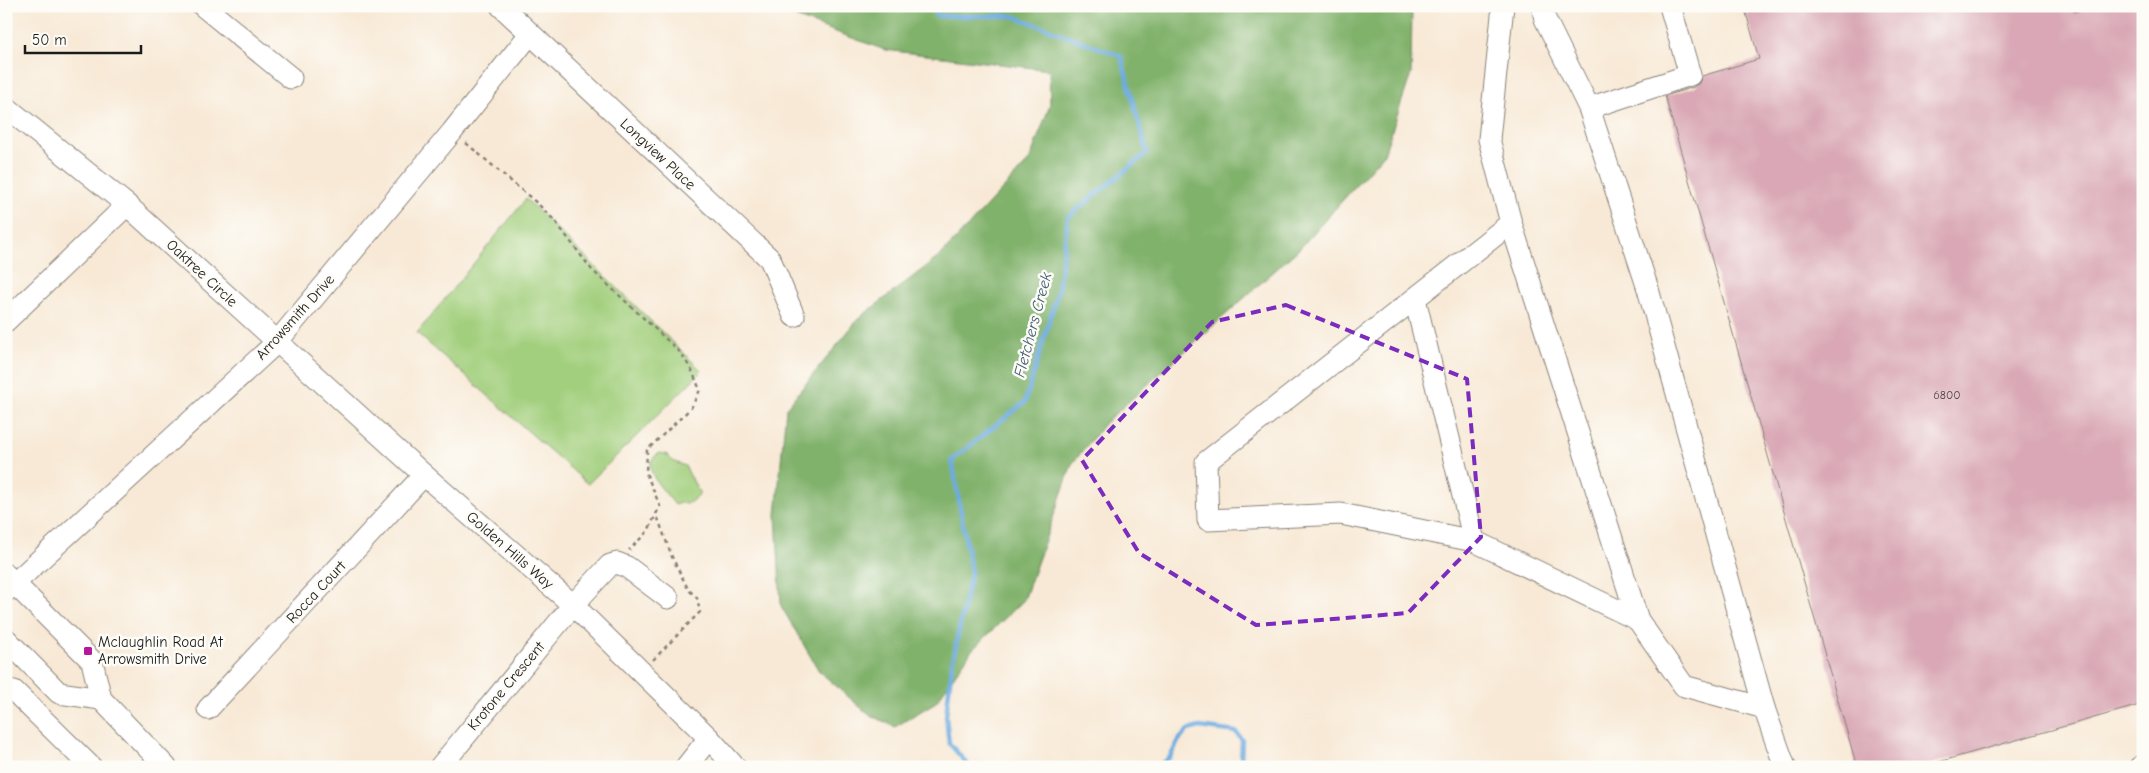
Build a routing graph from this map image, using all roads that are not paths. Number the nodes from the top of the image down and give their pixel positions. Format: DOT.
graph roads {
  1 [pos="203,6"];
  2 [pos="501,6"];
  3 [pos="1503,6"];
  4 [pos="1542,6"];
  5 [pos="1670,6"];
  6 [pos="530,34"];
  7 [pos="291,78"];
  8 [pos="6,107"];
  9 [pos="1589,108"];
  10 [pos="127,205"];
  11 [pos="1510,223"];
  12 [pos="1415,299"];
  13 [pos="794,316"];
  14 [pos="6,321"];
  15 [pos="277,342"];
  16 [pos="424,475"];
  17 [pos="1474,541"];
  18 [pos="9,583"];
  19 [pos="668,598"];
  20 [pos="573,605"];
  21 [pos="1638,620"];
  22 [pos="6,639"];
  23 [pos="6,690"];
  24 [pos="101,699"];
  25 [pos="1764,708"];
  26 [pos="208,710"];
  27 [pos="709,738"];
  28 [pos="92,767"];
  29 [pos="166,767"];
  30 [pos="440,767"];
  31 [pos="686,767"];
  32 [pos="735,767"];
  33 [pos="1785,767"];
  1 -- 7 [label="street"];
  2 -- 6 [label="street, Longview Place"];
  3 -- 11 [label="street"];
  4 -- 9 [label="street"];
  5 -- 9 [label="street"];
  6 -- 13 [label="street, Longview Place"];
  6 -- 15 [label="street, Arrowsmith Drive"];
  8 -- 10 [label="street, Oaktree Circle"];
  9 -- 25 [label="street"];
  10 -- 14 [label="street"];
  10 -- 15 [label="street, Oaktree Circle"];
  11 -- 12 [label="street"];
  11 -- 21 [label="street"];
  12 -- 17 [label="street"];
  12 -- 17 [label="street"];
  15 -- 16 [label="street, Golden Hills Way"];
  15 -- 18 [label="street, Arrowsmith Drive"];
  16 -- 20 [label="street, Golden Hills Way"];
  16 -- 26 [label="street, Rocca Court"];
  17 -- 21 [label="street"];
  18 -- 24 [label="street"];
  19 -- 20 [label="street, Krotone Crescent"];
  20 -- 27 [label="street, Golden Hills Way"];
  20 -- 30 [label="street, Krotone Crescent"];
  21 -- 25 [label="street"];
  22 -- 24 [label="street"];
  23 -- 28 [label="street"];
  24 -- 29 [label="street"];
  25 -- 33 [label="street"];
  27 -- 31 [label="street"];
  27 -- 32 [label="street, Golden Hills Way"];
}
